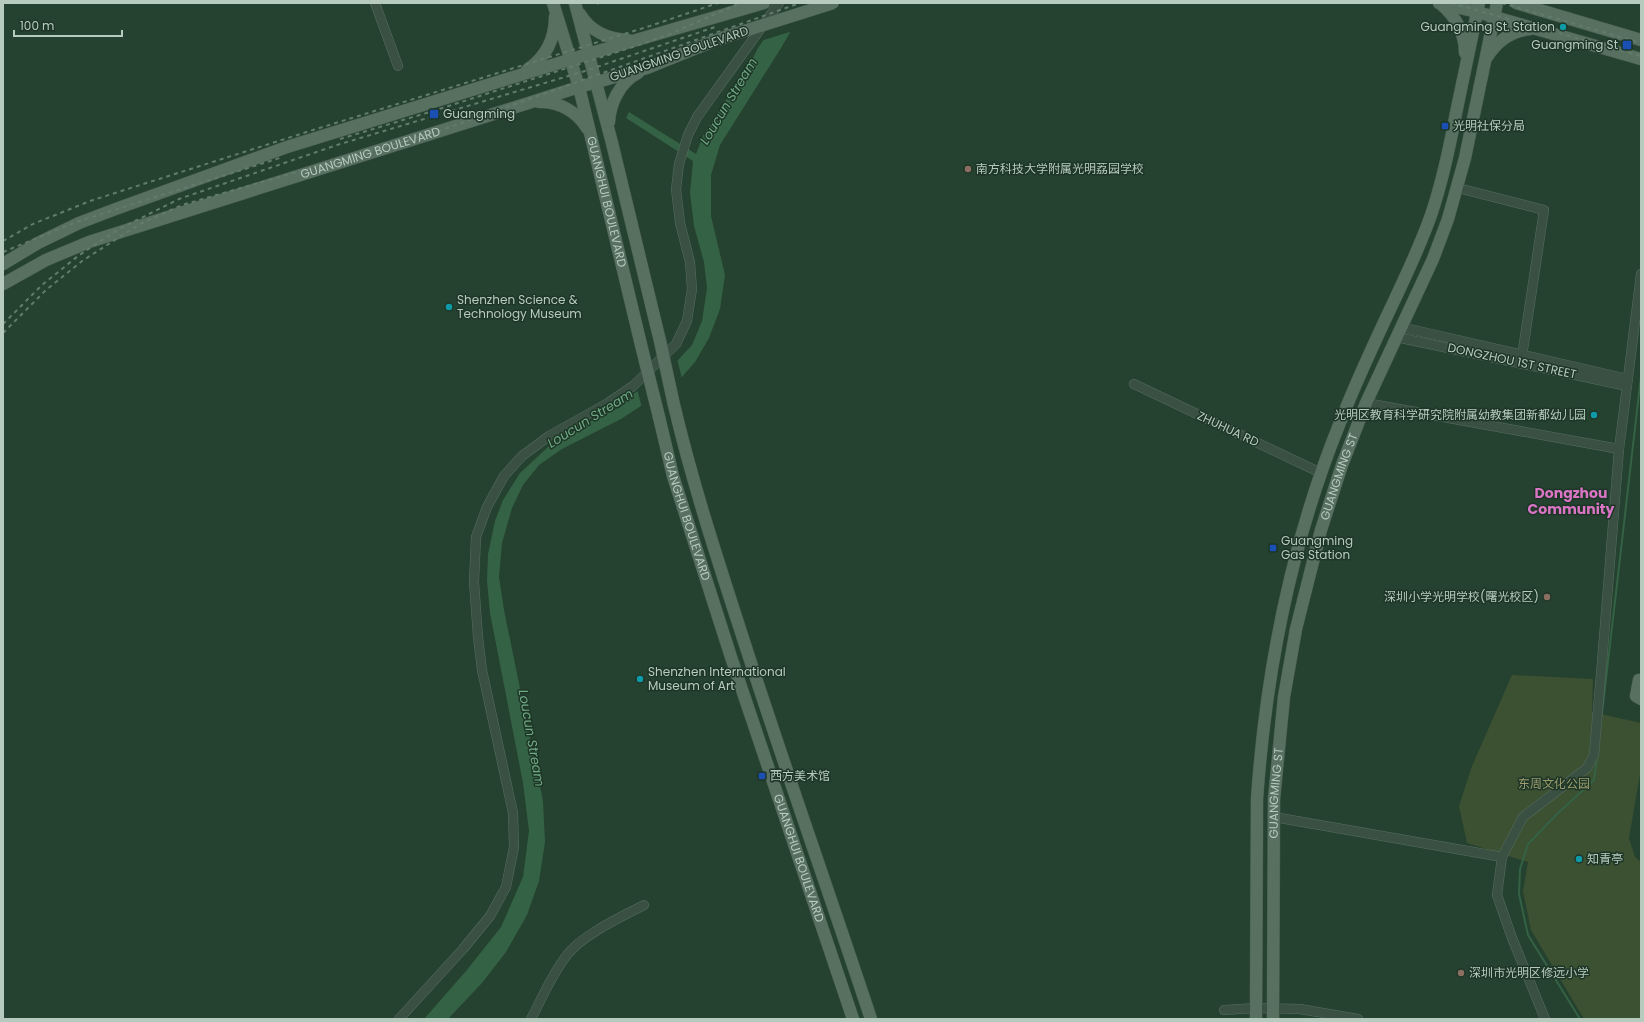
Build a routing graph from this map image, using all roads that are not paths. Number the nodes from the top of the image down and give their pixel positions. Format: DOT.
graph roads {
  1 [pos="375,3"];
  2 [pos="575,3"];
  3 [pos="764,3"];
  4 [pos="779,3"];
  5 [pos="833,3"];
  6 [pos="1440,3"];
  7 [pos="1497,3"];
  8 [pos="1516,3"];
  9 [pos="553,4"];
  10 [pos="1529,6"];
  11 [pos="1478,8"];
  12 [pos="1494,17"];
  13 [pos="1535,28"];
  14 [pos="641,38"];
  15 [pos="1641,40"];
  16 [pos="588,54"];
  17 [pos="572,59"];
  18 [pos="1641,59"];
  19 [pos="1484,63"];
  20 [pos="1466,65"];
  21 [pos="398,66"];
  22 [pos="647,68"];
  23 [pos="516,76"];
  24 [pos="597,82"];
  25 [pos="579,87"];
  26 [pos="532,102"];
  27 [pos="591,137"];
  28 [pos="612,143"];
  29 [pos="1458,188"];
  30 [pos="3,264"];
  31 [pos="1641,274"];
  32 [pos="3,284"];
  33 [pos="1399,332"];
  34 [pos="1521,359"];
  35 [pos="1627,382"];
  36 [pos="1134,384"];
  37 [pos="1366,403"];
  38 [pos="1619,449"];
  39 [pos="1321,473"];
  40 [pos="1641,680"];
  41 [pos="1641,699"];
  42 [pos="1274,817"];
  43 [pos="1502,857"];
  44 [pos="644,904"];
  45 [pos="1224,1010"];
  46 [pos="1256,1013"];
  47 [pos="1273,1013"];
  48 [pos="399,1019"];
  49 [pos="531,1019"];
  50 [pos="853,1019"];
  51 [pos="871,1019"];
  52 [pos="1358,1019"];
  53 [pos="1544,1019"];
  1 -- 21 [label="street"];
  2 -- 14 [label="main road"];
  2 -- 16 [label="main road, GUANGHUI BOULEVARD"];
  3 -- 14 [label="main road, GUANGMING BOULEVARD"];
  4 -- 48 [label="street"];
  5 -- 22 [label="main road, GUANGMING BOULEVARD, bridge"];
  6 -- 11 [label="main road"];
  6 -- 20 [label="main road"];
  7 -- 12 [label="main road, GUANGMING ST"];
  8 -- 10 [label="main road"];
  9 -- 17 [label="main road, GUANGHUI BOULEVARD"];
  9 -- 23 [label="main road"];
  10 -- 15 [label="main road"];
  11 -- 12 [label="main road"];
  11 -- 20 [label="main road, GUANGMING ST"];
  12 -- 13 [label="main road"];
  12 -- 19 [label="main road, GUANGMING ST"];
  13 -- 18 [label="main road"];
  13 -- 19 [label="main road"];
  14 -- 16 [label="main road, GUANGMING BOULEVARD"];
  16 -- 17 [label="main road, GUANGMING BOULEVARD"];
  16 -- 24 [label="main road, GUANGHUI BOULEVARD"];
  17 -- 23 [label="main road, GUANGMING BOULEVARD"];
  17 -- 25 [label="main road, GUANGHUI BOULEVARD"];
  19 -- 29 [label="main road, GUANGMING ST"];
  20 -- 39 [label="main road, GUANGMING ST"];
  22 -- 24 [label="main road, GUANGMING BOULEVARD"];
  22 -- 28 [label="main road"];
  23 -- 30 [label="main road, GUANGMING BOULEVARD"];
  24 -- 25 [label="main road, GUANGMING BOULEVARD"];
  24 -- 28 [label="main road, GUANGHUI BOULEVARD"];
  25 -- 26 [label="main road, GUANGMING BOULEVARD"];
  25 -- 27 [label="main road, GUANGHUI BOULEVARD"];
  26 -- 27 [label="main road"];
  26 -- 32 [label="main road, GUANGMING BOULEVARD"];
  27 -- 50 [label="main road, GUANGHUI BOULEVARD, bridge"];
  28 -- 51 [label="main road, GUANGHUI BOULEVARD, bridge"];
  29 -- 33 [label="main road, GUANGMING ST"];
  29 -- 34 [label="street"];
  31 -- 35 [label="street"];
  33 -- 34 [label="street, DONGZHOU 1ST STREET"];
  33 -- 37 [label="main road, GUANGMING ST"];
  34 -- 35 [label="street, DONGZHOU 1ST STREET"];
  35 -- 38 [label="street"];
  36 -- 39 [label="street, ZHUHUA RD"];
  37 -- 38 [label="street"];
  37 -- 42 [label="main road, GUANGMING ST"];
  38 -- 43 [label="street"];
  39 -- 46 [label="main road, GUANGMING ST"];
  40 -- 41 [label="main road"];
  42 -- 43 [label="street"];
  42 -- 47 [label="main road, GUANGMING ST"];
  43 -- 53 [label="street"];
  44 -- 49 [label="street"];
  45 -- 46 [label="street"];
  46 -- 47 [label="street"];
  47 -- 52 [label="street"];
}
